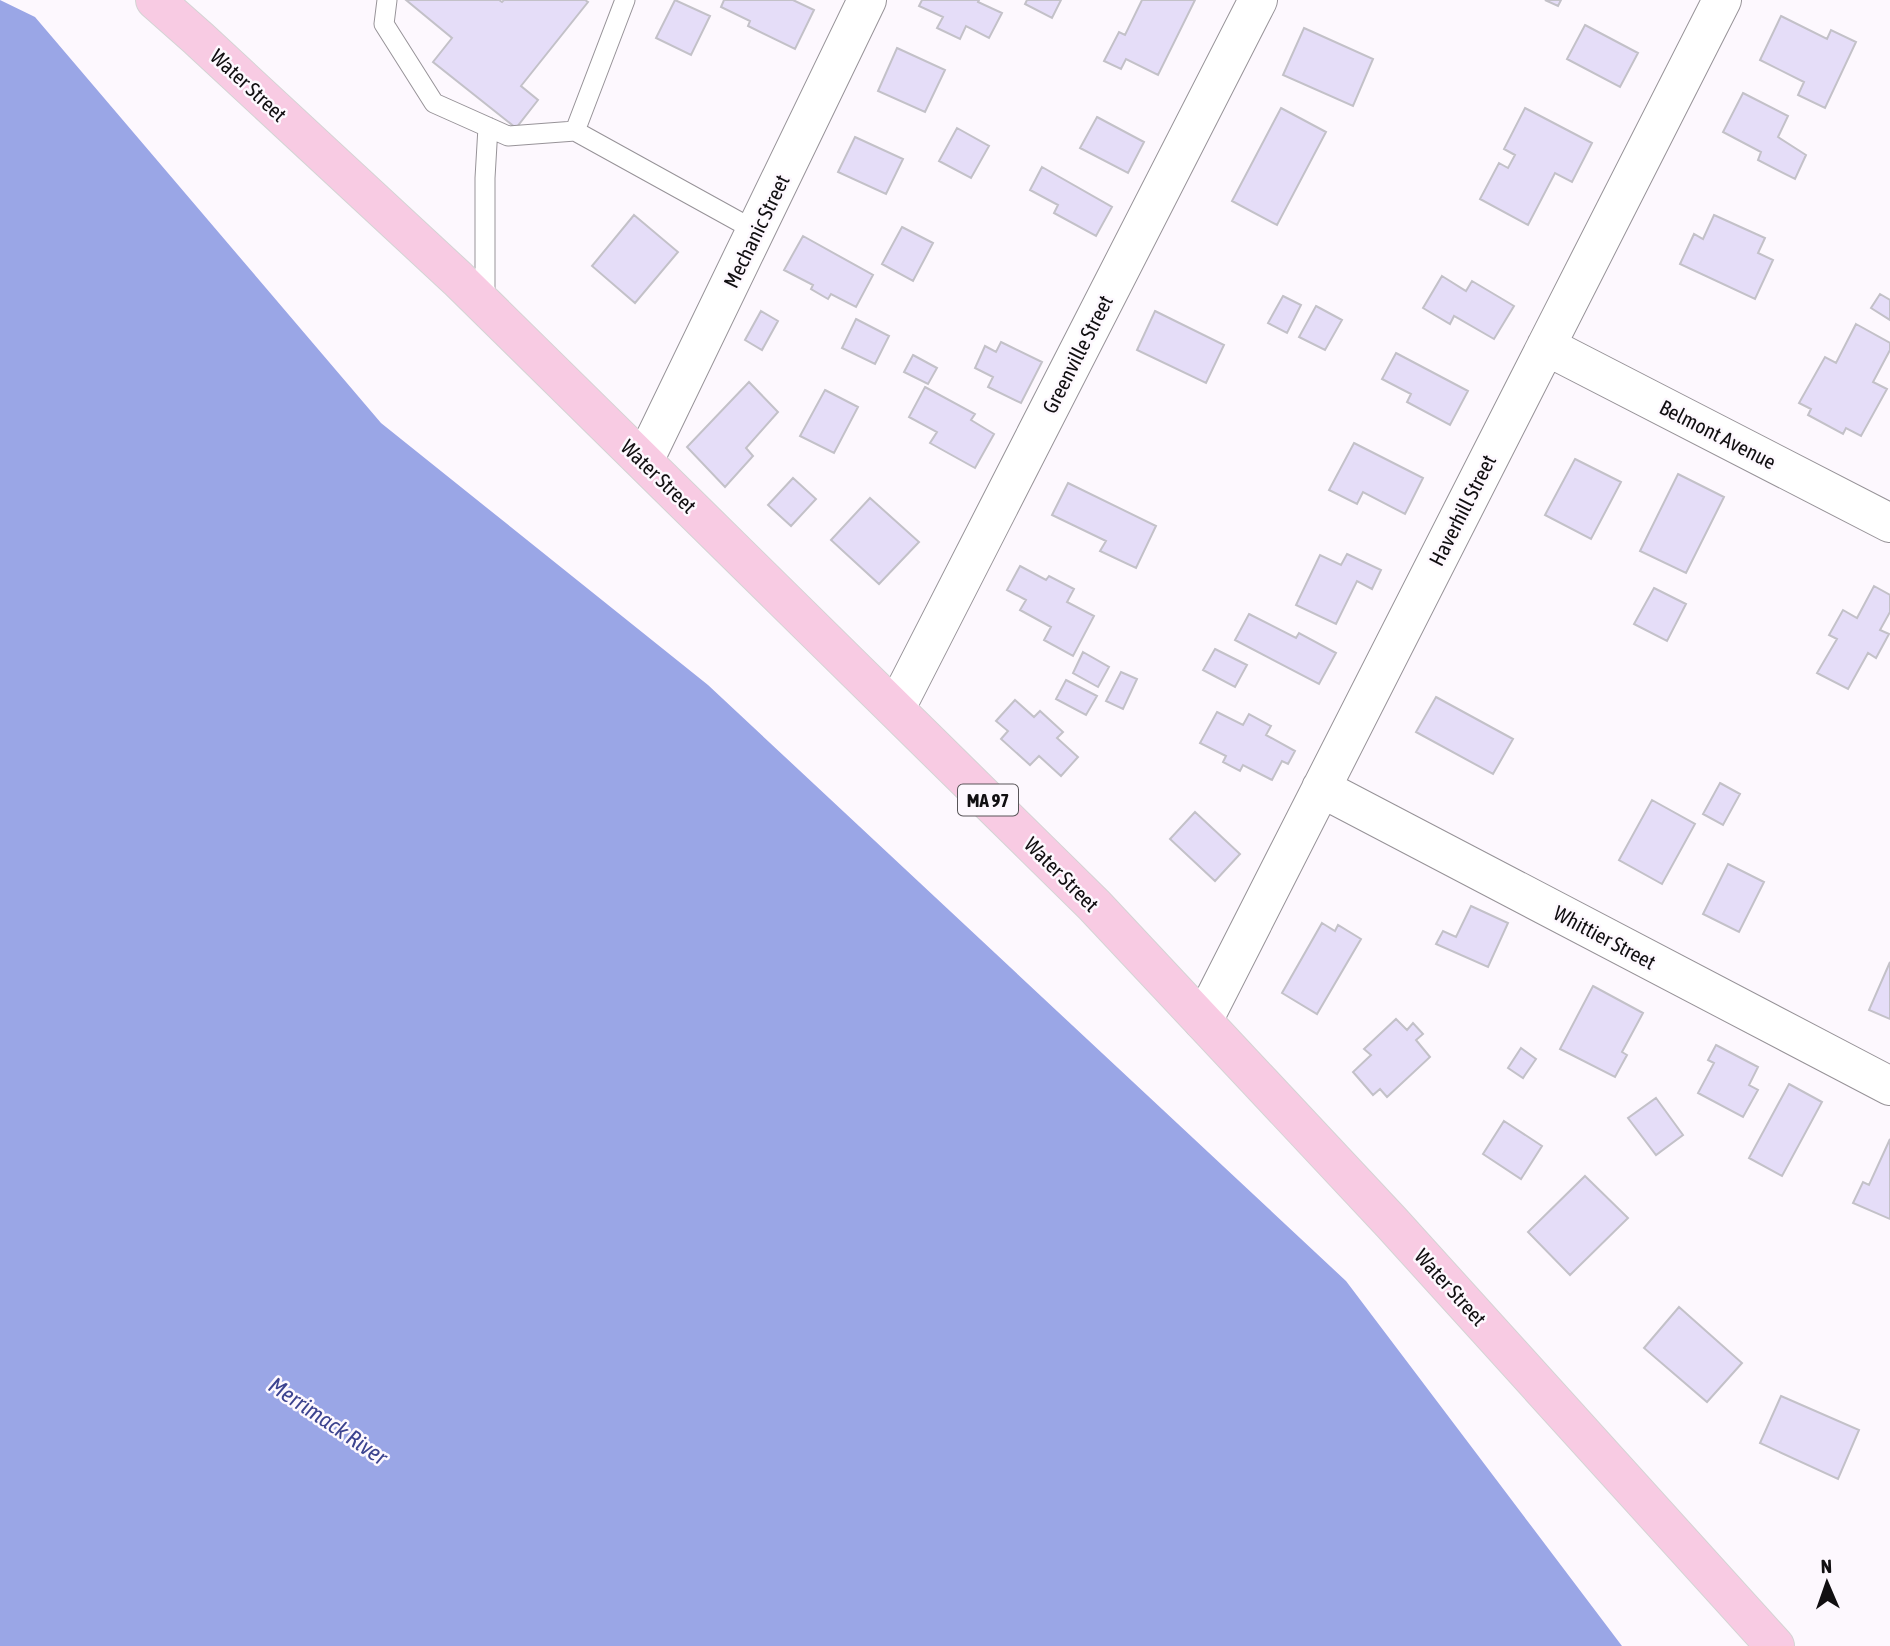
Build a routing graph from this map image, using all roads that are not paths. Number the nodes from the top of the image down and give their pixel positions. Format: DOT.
graph roads {
  1 [pos="155,0"];
  2 [pos="387,0"];
  3 [pos="625,0"];
  4 [pos="867,0"];
  5 [pos="1258,0"];
  6 [pos="1722,0"];
  7 [pos="488,127"];
  8 [pos="575,131"];
  9 [pos="756,231"];
  10 [pos="485,306"];
  11 [pos="1546,346"];
  12 [pos="644,461"];
  13 [pos="1890,523"];
  14 [pos="896,709"];
  15 [pos="1321,788"];
  16 [pos="1203,1021"];
  17 [pos="1890,1086"];
  18 [pos="1775,1646"];
  1 -- 10 [label="main road, Water Street / MA 97"];
  2 -- 7 [label="lane"];
  3 -- 8 [label="lane"];
  4 -- 9 [label="street, Mechanic Street"];
  5 -- 14 [label="street, Greenville Street"];
  6 -- 11 [label="street, Haverhill Street"];
  7 -- 8 [label="lane"];
  7 -- 10 [label="lane"];
  8 -- 9 [label="lane"];
  9 -- 12 [label="street, Mechanic Street"];
  10 -- 12 [label="main road, Water Street / MA 97"];
  11 -- 13 [label="street, Belmont Avenue"];
  11 -- 15 [label="street, Haverhill Street"];
  12 -- 14 [label="main road, Water Street / MA 97"];
  14 -- 16 [label="main road, Water Street / MA 97"];
  15 -- 16 [label="street, Haverhill Street"];
  15 -- 17 [label="street, Whittier Street"];
  16 -- 18 [label="main road, Water Street / MA 97"];
}
